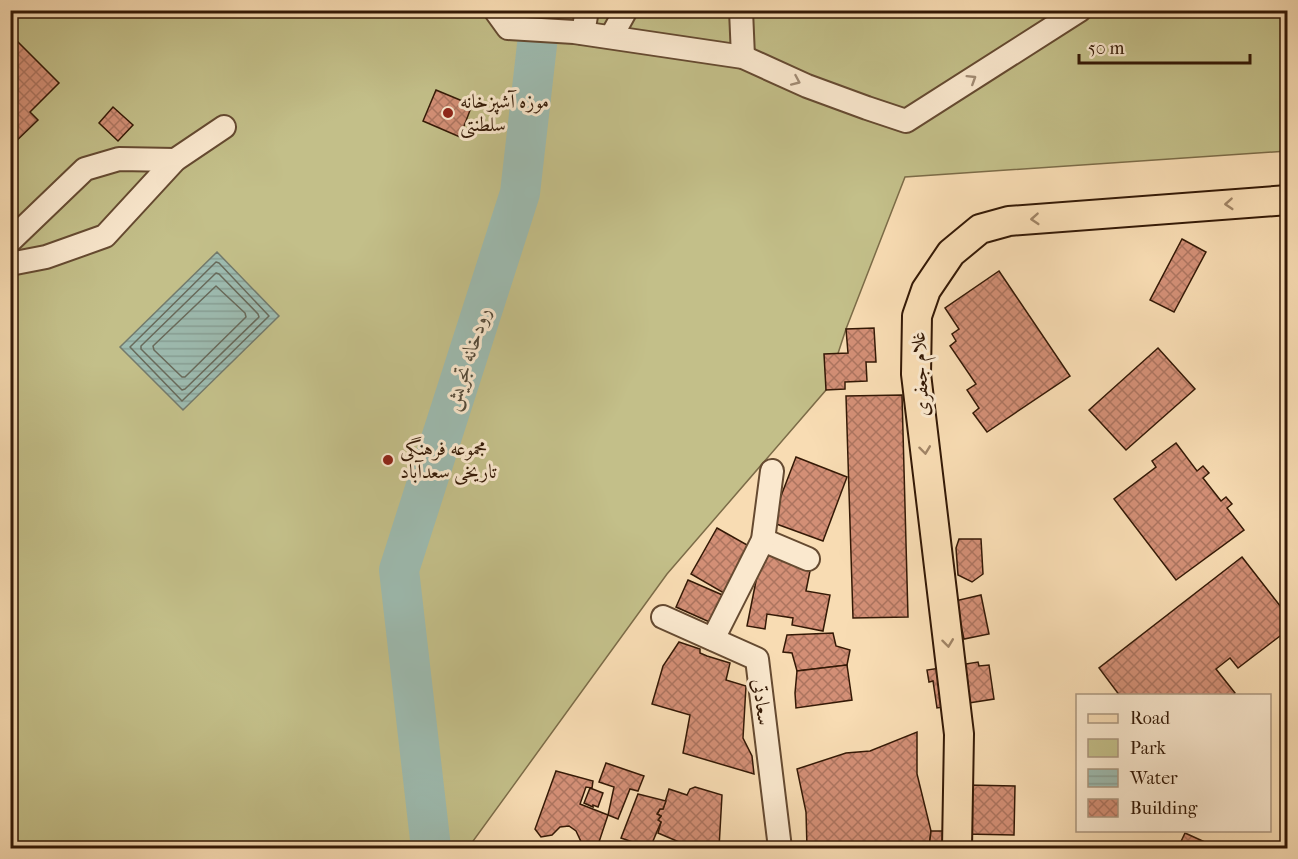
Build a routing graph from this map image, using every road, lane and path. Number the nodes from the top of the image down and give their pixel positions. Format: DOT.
graph roads {
  1 [pos="586,10"];
  2 [pos="626,10"];
  3 [pos="741,10"];
  4 [pos="1080,10"];
  5 [pos="502,19"];
  6 [pos="578,32"];
  7 [pos="611,37"];
  8 [pos="743,57"];
  9 [pos="224,127"];
  10 [pos="175,160"];
  11 [pos="1287,200"];
  12 [pos="10,241"];
  13 [pos="10,264"];
  14 [pos="772,471"];
  15 [pos="763,540"];
  16 [pos="808,559"];
  17 [pos="663,616"];
  18 [pos="713,639"];
  19 [pos="780,849"];
  20 [pos="957,849"];
  1 -- 6 [label="street"];
  2 -- 7 [label="street"];
  3 -- 8 [label="street"];
  8 -- 4 [label="street, one-way"];
  5 -- 6 [label="street"];
  6 -- 7 [label="street"];
  7 -- 8 [label="street"];
  9 -- 10 [label="street"];
  10 -- 12 [label="street"];
  10 -- 13 [label="street"];
  11 -- 20 [label="main road, غلام جعفری, one-way"];
  14 -- 15 [label="street"];
  15 -- 16 [label="street"];
  15 -- 18 [label="street"];
  17 -- 18 [label="street, سعادتی"];
  18 -- 19 [label="street, سعادتی"];
}
